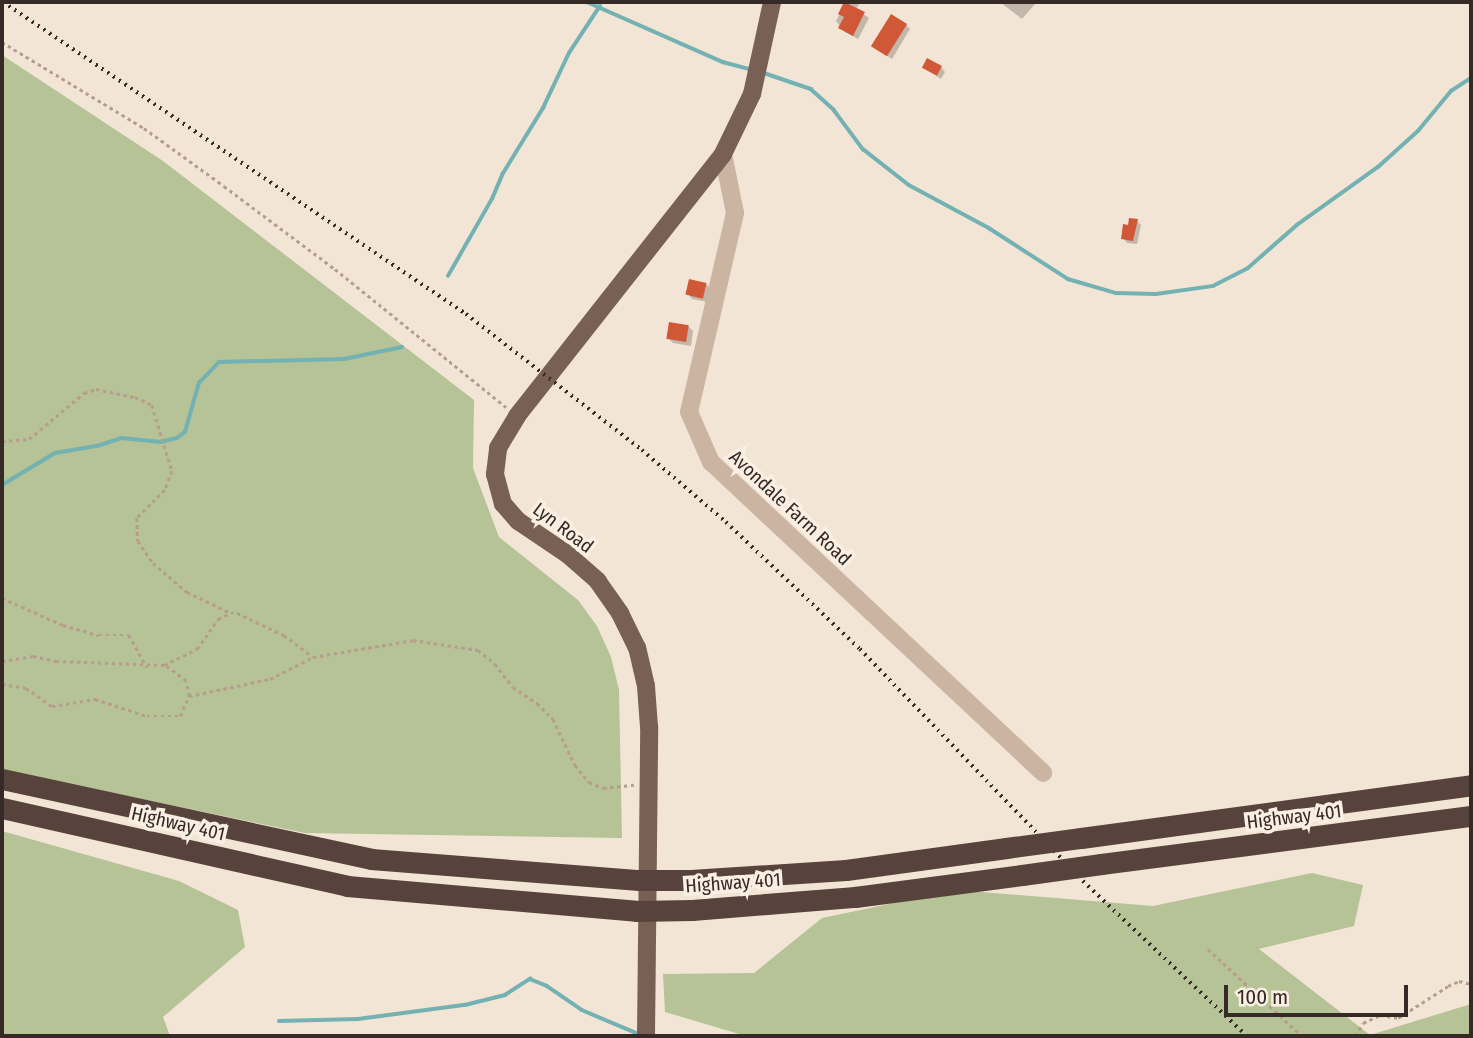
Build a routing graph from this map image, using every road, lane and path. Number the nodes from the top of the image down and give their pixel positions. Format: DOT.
graph roads {
  1 [pos="772,2"];
  2 [pos="2,42"];
  3 [pos="723,154"];
  4 [pos="517,416"];
  5 [pos="2,441"];
  6 [pos="2,598"];
  7 [pos="231,613"];
  8 [pos="313,657"];
  9 [pos="2,661"];
  10 [pos="164,665"];
  11 [pos="148,667"];
  12 [pos="2,684"];
  13 [pos="189,696"];
  14 [pos="1043,773"];
  15 [pos="2,779"];
  16 [pos="648,784"];
  17 [pos="1471,785"];
  18 [pos="2,808"];
  19 [pos="1471,816"];
  20 [pos="1208,949"];
  21 [pos="1471,984"];
  22 [pos="646,1036"];
  23 [pos="1302,1036"];
  24 [pos="1354,1036"];
  1 -- 3 [label="main road, Lyn Road"];
  2 -- 4 [label="path"];
  3 -- 4 [label="main road, Lyn Road"];
  3 -- 14 [label="street, Avondale Farm Road"];
  4 -- 16 [label="main road, Lyn Road"];
  5 -- 7 [label="path"];
  6 -- 11 [label="path"];
  7 -- 8 [label="path"];
  7 -- 10 [label="path"];
  8 -- 13 [label="path"];
  8 -- 16 [label="path"];
  9 -- 11 [label="path"];
  10 -- 11 [label="path"];
  10 -- 13 [label="path"];
  12 -- 13 [label="path"];
  15 -- 17 [label="highway, Highway 401, bridge"];
  16 -- 22 [label="main road, Lyn Road"];
  18 -- 19 [label="highway, Highway 401, bridge"];
  20 -- 23 [label="path"];
  21 -- 24 [label="path"];
}
